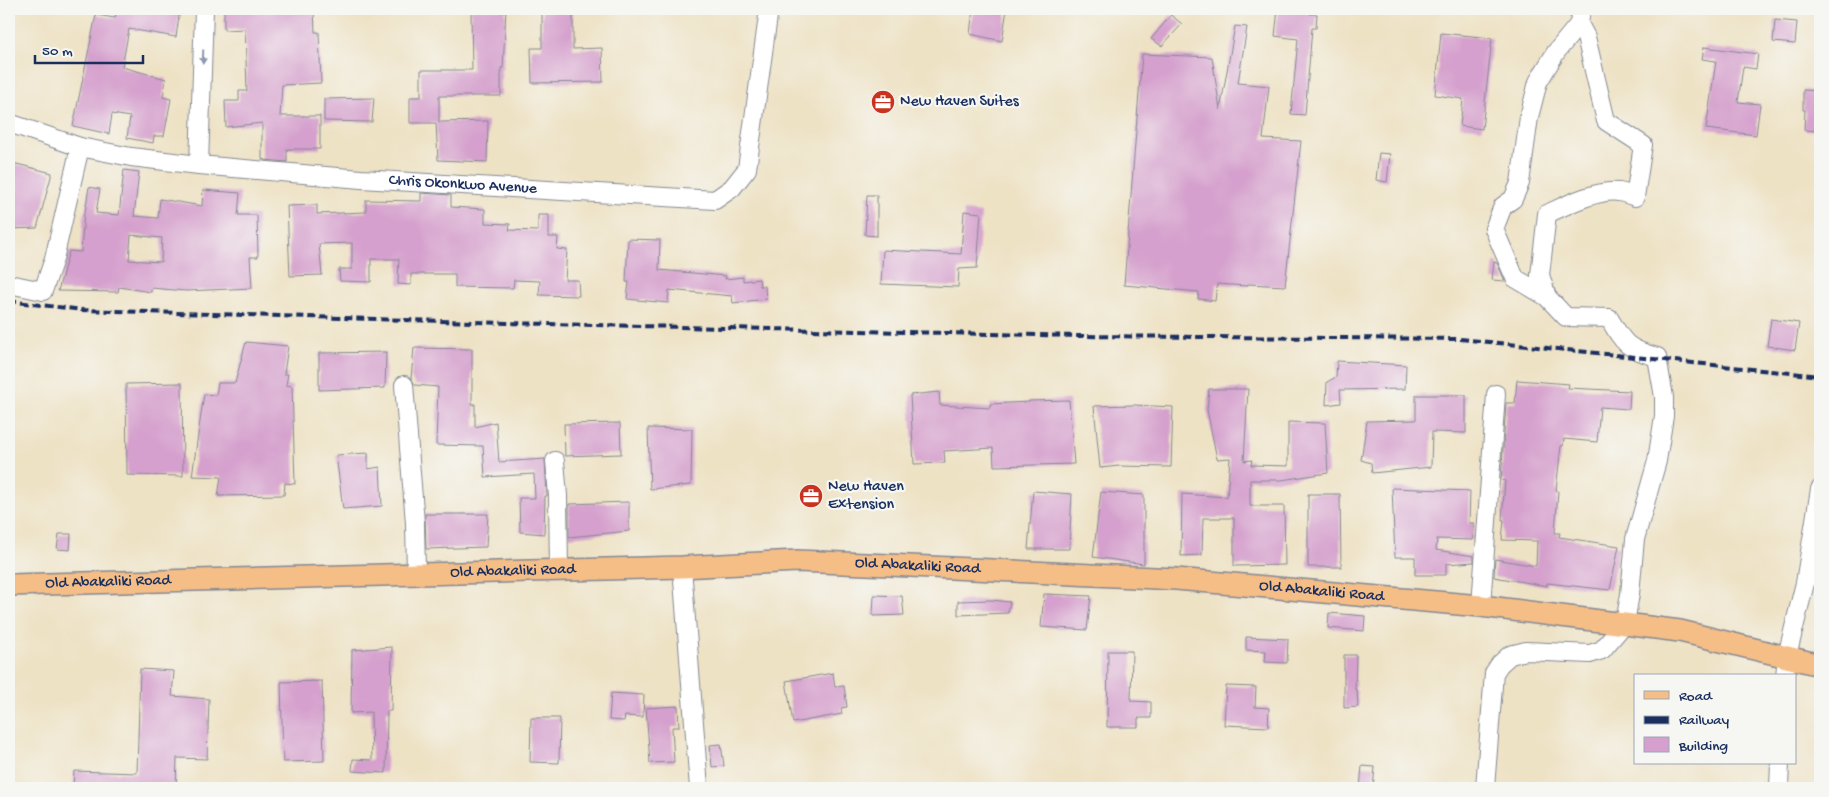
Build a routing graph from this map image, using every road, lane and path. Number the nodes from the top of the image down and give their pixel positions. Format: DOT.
graph roads {
  1 [pos="204,9"];
  2 [pos="769,9"];
  3 [pos="1580,16"];
  4 [pos="9,123"];
  5 [pos="80,147"];
  6 [pos="199,165"];
  7 [pos="9,284"];
  8 [pos="1546,297"];
  9 [pos="404,385"];
  10 [pos="1496,394"];
  11 [pos="555,461"];
  12 [pos="1820,489"];
  13 [pos="682,567"];
  14 [pos="559,570"];
  15 [pos="416,573"];
  16 [pos="9,585"];
  17 [pos="1481,606"];
  18 [pos="1624,623"];
  19 [pos="1820,665"];
  20 [pos="1786,666"];
  21 [pos="1780,764"];
  22 [pos="700,788"];
  23 [pos="1485,788"];
  24 [pos="1779,788"];
  1 -- 6 [label="street, one-way"];
  2 -- 6 [label="street, Chris Okonkwo Avenue"];
  3 -- 8 [label="street"];
  3 -- 8 [label="street"];
  4 -- 5 [label="street, Chris Okonkwo Avenue"];
  5 -- 6 [label="street, Chris Okonkwo Avenue"];
  5 -- 7 [label="street"];
  8 -- 18 [label="street"];
  9 -- 15 [label="street"];
  10 -- 17 [label="street"];
  11 -- 14 [label="street"];
  12 -- 20 [label="street"];
  13 -- 14 [label="main road, Old Abakaliki Road"];
  13 -- 17 [label="main road, Old Abakaliki Road"];
  13 -- 22 [label="street"];
  14 -- 15 [label="main road, Old Abakaliki Road"];
  15 -- 16 [label="main road, Old Abakaliki Road"];
  17 -- 18 [label="main road, Old Abakaliki Road"];
  18 -- 20 [label="main road, Old Abakaliki Road"];
  18 -- 23 [label="street"];
  19 -- 20 [label="main road, Old Abakaliki Road"];
  21 -- 24 [label="street"];
}
